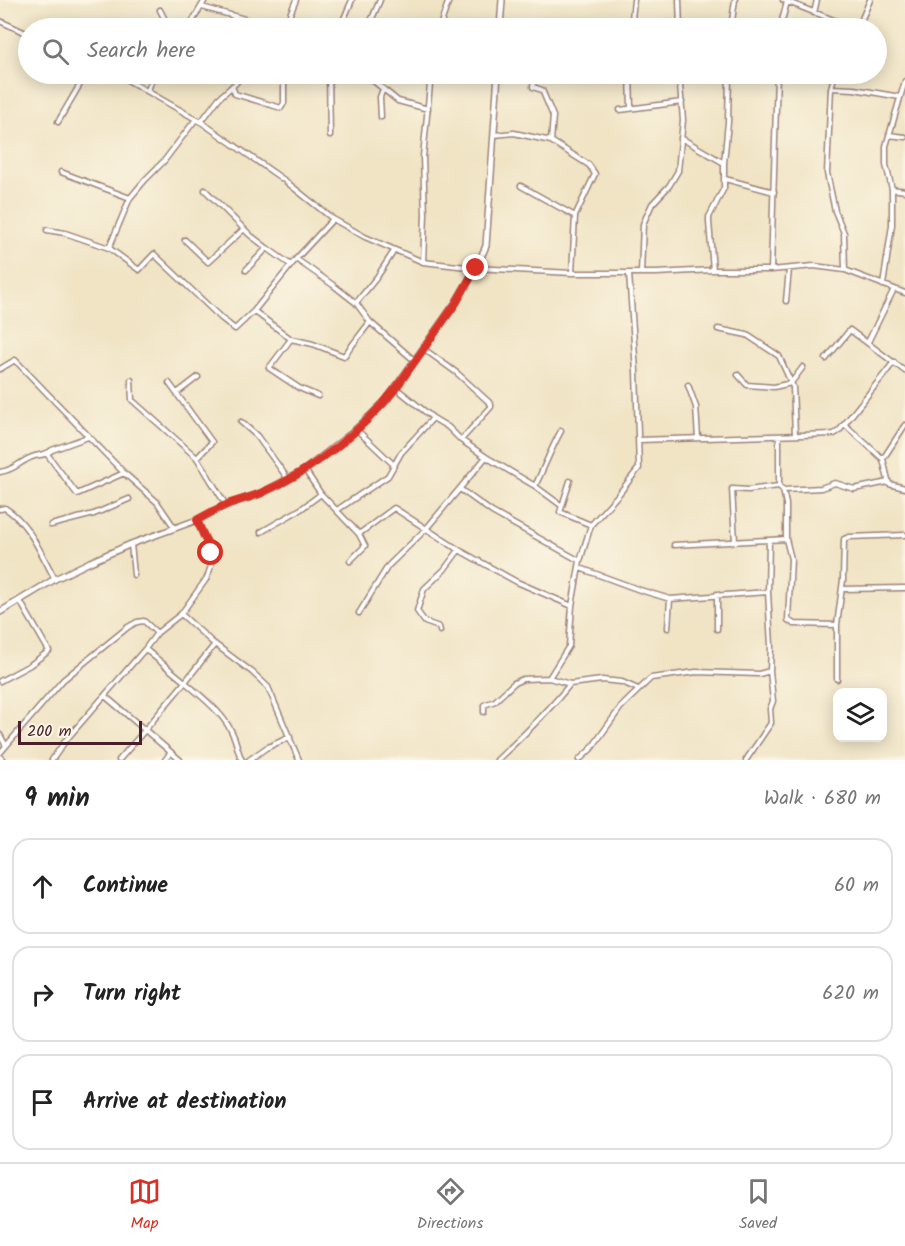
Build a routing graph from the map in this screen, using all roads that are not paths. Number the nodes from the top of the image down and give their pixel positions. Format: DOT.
graph roads {
  1 [pos="206,0"];
  2 [pos="296,0"];
  3 [pos="352,0"];
  4 [pos="380,0"];
  5 [pos="449,0"];
  6 [pos="502,0"];
  7 [pos="634,0"];
  8 [pos="679,0"];
  9 [pos="735,0"];
  10 [pos="817,0"];
  11 [pos="870,0"];
  12 [pos="785,1"];
  13 [pos="202,7"];
  14 [pos="160,10"];
  15 [pos="680,12"];
  16 [pos="814,13"];
  17 [pos="234,17"];
  18 [pos="164,18"];
  19 [pos="195,18"];
  20 [pos="288,18"];
  21 [pos="344,18"];
  22 [pos="372,18"];
  23 [pos="442,18"];
  24 [pos="501,18"];
  25 [pos="632,18"];
  26 [pos="680,18"];
  27 [pos="680,18"];
  28 [pos="732,18"];
  29 [pos="782,18"];
  30 [pos="828,18"];
  31 [pos="861,18"];
  32 [pos="0,21"];
  33 [pos="18,29"];
  34 [pos="905,81"];
  35 [pos="80,84"];
  36 [pos="136,84"];
  37 [pos="150,84"];
  38 [pos="284,84"];
  39 [pos="330,84"];
  40 [pos="377,84"];
  41 [pos="430,84"];
  42 [pos="497,84"];
  43 [pos="533,84"];
  44 [pos="630,84"];
  45 [pos="680,84"];
  46 [pos="729,84"];
  47 [pos="777,84"];
  48 [pos="832,84"];
  49 [pos="232,86"];
  50 [pos="831,88"];
  51 [pos="383,89"];
  52 [pos="148,90"];
  53 [pos="900,97"];
  54 [pos="682,102"];
  55 [pos="631,108"];
  56 [pos="428,109"];
  57 [pos="620,110"];
  58 [pos="381,117"];
  59 [pos="196,119"];
  60 [pos="58,122"];
  61 [pos="201,122"];
  62 [pos="494,135"];
  63 [pos="889,135"];
  64 [pos="330,136"];
  65 [pos="905,137"];
  66 [pos="681,138"];
  67 [pos="550,141"];
  68 [pos="724,163"];
  69 [pos="61,172"];
  70 [pos="725,179"];
  71 [pos="521,186"];
  72 [pos="892,189"];
  73 [pos="205,190"];
  74 [pos="905,191"];
  75 [pos="774,192"];
  76 [pos="130,198"];
  77 [pos="576,216"];
  78 [pos="333,219"];
  79 [pos="244,229"];
  80 [pos="47,230"];
  81 [pos="184,240"];
  82 [pos="109,248"];
  83 [pos="267,248"];
  84 [pos="394,251"];
  85 [pos="296,259"];
  86 [pos="423,262"];
  87 [pos="291,265"];
  88 [pos="476,268"];
  89 [pos="789,269"];
  90 [pos="246,270"];
  91 [pos="713,270"];
  92 [pos="771,270"];
  93 [pos="846,270"];
  94 [pos="572,273"];
  95 [pos="629,273"];
  96 [pos="641,273"];
  97 [pos="883,285"];
  98 [pos="894,289"];
  99 [pos="905,292"];
  100 [pos="786,301"];
  101 [pos="356,303"];
  102 [pos="254,311"];
  103 [pos="370,322"];
  104 [pos="718,329"];
  105 [pos="291,339"];
  106 [pos="868,342"];
  107 [pos="424,349"];
  108 [pos="826,359"];
  109 [pos="415,361"];
  110 [pos="894,362"];
  111 [pos="803,367"];
  112 [pos="0,369"];
  113 [pos="905,370"];
  114 [pos="738,375"];
  115 [pos="198,377"];
  116 [pos="131,380"];
  117 [pos="170,383"];
  118 [pos="791,383"];
  119 [pos="688,385"];
  120 [pos="396,388"];
  121 [pos="177,393"];
  122 [pos="318,396"];
  123 [pos="433,418"];
  124 [pos="241,422"];
  125 [pos="844,424"];
  126 [pos="905,425"];
  127 [pos="356,429"];
  128 [pos="561,431"];
  129 [pos="795,434"];
  130 [pos="779,436"];
  131 [pos="88,437"];
  132 [pos="698,438"];
  133 [pos="461,440"];
  134 [pos="638,440"];
  135 [pos="47,454"];
  136 [pos="486,457"];
  137 [pos="197,458"];
  138 [pos="883,459"];
  139 [pos="394,465"];
  140 [pos="305,470"];
  141 [pos="0,472"];
  142 [pos="124,473"];
  143 [pos="288,479"];
  144 [pos="570,482"];
  145 [pos="888,482"];
  146 [pos="535,486"];
  147 [pos="781,488"];
  148 [pos="905,488"];
  149 [pos="460,489"];
  150 [pos="321,494"];
  151 [pos="129,499"];
  152 [pos="226,505"];
  153 [pos="562,506"];
  154 [pos="0,509"];
  155 [pos="337,510"];
  156 [pos="197,520"];
  157 [pos="51,525"];
  158 [pos="591,525"];
  159 [pos="174,527"];
  160 [pos="426,529"];
  161 [pos="261,532"];
  162 [pos="359,534"];
  163 [pos="905,535"];
  164 [pos="786,539"];
  165 [pos="769,540"];
  166 [pos="735,541"];
  167 [pos="130,544"];
  168 [pos="674,545"];
  169 [pos="459,550"];
  170 [pos="350,561"];
  171 [pos="580,561"];
  172 [pos="580,568"];
  173 [pos="134,575"];
  174 [pos="55,579"];
  175 [pos="905,588"];
  176 [pos="842,590"];
  177 [pos="768,592"];
  178 [pos="717,594"];
  179 [pos="670,599"];
  180 [pos="20,601"];
  181 [pos="572,606"];
  182 [pos="0,612"];
  183 [pos="359,613"];
  184 [pos="181,614"];
  185 [pos="837,625"];
  186 [pos="668,628"];
  187 [pos="717,629"];
  188 [pos="440,631"];
  189 [pos="157,633"];
  190 [pos="215,644"];
  191 [pos="145,649"];
  192 [pos="770,671"];
  193 [pos="549,678"];
  194 [pos="837,679"];
  195 [pos="0,681"];
  196 [pos="185,682"];
  197 [pos="570,684"];
  198 [pos="638,689"];
  199 [pos="105,696"];
  200 [pos="484,712"];
  201 [pos="145,730"];
  202 [pos="0,735"];
  203 [pos="290,737"];
  204 [pos="6,746"];
  205 [pos="171,752"];
  206 [pos="1,757"];
  207 [pos="52,760"];
  208 [pos="119,760"];
  209 [pos="165,760"];
  210 [pos="180,760"];
  211 [pos="242,760"];
  212 [pos="249,760"];
  213 [pos="299,760"];
  214 [pos="497,760"];
  215 [pos="579,760"];
  216 [pos="746,760"];
  1 -- 13 [label="street"];
  2 -- 20 [label="street"];
  3 -- 21 [label="street"];
  4 -- 22 [label="street"];
  5 -- 23 [label="street"];
  6 -- 24 [label="street"];
  7 -- 25 [label="street"];
  8 -- 26 [label="street"];
  9 -- 28 [label="street"];
  10 -- 16 [label="street"];
  11 -- 31 [label="street"];
  12 -- 16 [label="street"];
  12 -- 29 [label="street"];
  13 -- 17 [label="street"];
  13 -- 19 [label="street"];
  14 -- 18 [label="street"];
  15 -- 27 [label="street"];
  16 -- 30 [label="street"];
  32 -- 33 [label="street"];
  34 -- 53 [label="street"];
  35 -- 60 [label="street"];
  36 -- 52 [label="street"];
  37 -- 52 [label="street"];
  38 -- 49 [label="street"];
  39 -- 64 [label="street"];
  40 -- 51 [label="street"];
  41 -- 56 [label="street"];
  42 -- 62 [label="street"];
  43 -- 67 [label="street"];
  44 -- 55 [label="street"];
  45 -- 54 [label="street"];
  46 -- 68 [label="street"];
  47 -- 75 [label="street"];
  48 -- 50 [label="street"];
  49 -- 61 [label="street"];
  50 -- 53 [label="street"];
  50 -- 93 [label="street"];
  51 -- 56 [label="street"];
  51 -- 58 [label="street"];
  52 -- 59 [label="street"];
  53 -- 63 [label="street"];
  54 -- 55 [label="street"];
  54 -- 66 [label="street"];
  55 -- 57 [label="street"];
  56 -- 86 [label="street"];
  59 -- 61 [label="street"];
  59 -- 76 [label="street"];
  61 -- 78 [label="street"];
  62 -- 67 [label="street"];
  62 -- 88 [label="street"];
  63 -- 65 [label="street"];
  63 -- 72 [label="street"];
  66 -- 68 [label="street"];
  66 -- 96 [label="street"];
  67 -- 77 [label="street"];
  68 -- 70 [label="street"];
  69 -- 76 [label="street"];
  70 -- 75 [label="street"];
  70 -- 91 [label="street"];
  71 -- 77 [label="street"];
  72 -- 74 [label="street"];
  72 -- 97 [label="street"];
  73 -- 79 [label="street"];
  75 -- 92 [label="street"];
  76 -- 82 [label="street"];
  77 -- 94 [label="street"];
  78 -- 84 [label="street"];
  78 -- 85 [label="street"];
  79 -- 81 [label="street"];
  79 -- 83 [label="street"];
  80 -- 82 [label="street"];
  82 -- 102 [label="street"];
  83 -- 87 [label="street"];
  83 -- 90 [label="street"];
  84 -- 86 [label="street"];
  84 -- 101 [label="street"];
  85 -- 87 [label="street"];
  85 -- 101 [label="street"];
  86 -- 88 [label="street"];
  87 -- 102 [label="street"];
  88 -- 94 [label="street"];
  88 -- 107 [label="street"];
  89 -- 92 [label="street"];
  89 -- 93 [label="street"];
  89 -- 100 [label="street"];
  91 -- 92 [label="street"];
  91 -- 96 [label="street"];
  93 -- 97 [label="street"];
  94 -- 95 [label="street"];
  95 -- 96 [label="street"];
  95 -- 134 [label="street"];
  97 -- 98 [label="street"];
  98 -- 99 [label="street"];
  98 -- 106 [label="street"];
  101 -- 103 [label="street"];
  102 -- 105 [label="street"];
  103 -- 105 [label="street"];
  103 -- 109 [label="street"];
  104 -- 118 [label="street"];
  105 -- 122 [label="street"];
  106 -- 108 [label="street"];
  106 -- 110 [label="street"];
  107 -- 109 [label="street"];
  107 -- 133 [label="street"];
  109 -- 120 [label="street"];
  110 -- 113 [label="street"];
  110 -- 125 [label="street"];
  111 -- 118 [label="street"];
  112 -- 131 [label="street"];
  114 -- 118 [label="street"];
  115 -- 121 [label="street"];
  116 -- 137 [label="street"];
  117 -- 121 [label="street"];
  118 -- 129 [label="street"];
  119 -- 132 [label="street"];
  120 -- 123 [label="street"];
  120 -- 127 [label="street"];
  121 -- 137 [label="street"];
  123 -- 133 [label="street"];
  123 -- 139 [label="street"];
  124 -- 143 [label="street"];
  125 -- 129 [label="street"];
  125 -- 138 [label="street"];
  126 -- 138 [label="street"];
  127 -- 139 [label="street"];
  127 -- 140 [label="street"];
  128 -- 146 [label="street"];
  129 -- 130 [label="street"];
  130 -- 132 [label="street"];
  130 -- 147 [label="street"];
  131 -- 135 [label="street"];
  131 -- 142 [label="street"];
  132 -- 134 [label="street"];
  133 -- 136 [label="street"];
  134 -- 158 [label="street"];
  135 -- 141 [label="street"];
  135 -- 142 [label="street"];
  136 -- 146 [label="street"];
  136 -- 149 [label="street"];
  137 -- 152 [label="street"];
  138 -- 145 [label="street"];
  139 -- 155 [label="street"];
  140 -- 143 [label="street"];
  140 -- 150 [label="street"];
  142 -- 159 [label="street"];
  143 -- 152 [label="street"];
  144 -- 153 [label="street"];
  145 -- 147 [label="street"];
  145 -- 148 [label="street"];
  146 -- 153 [label="street"];
  147 -- 164 [label="street"];
  147 -- 166 [label="street"];
  149 -- 160 [label="street"];
  149 -- 171 [label="street"];
  150 -- 155 [label="street"];
  150 -- 161 [label="street"];
  151 -- 157 [label="street"];
  152 -- 156 [label="street"];
  153 -- 158 [label="street"];
  154 -- 174 [label="street"];
  155 -- 162 [label="street"];
  156 -- 159 [label="street"];
  156 -- 184 [label="street"];
  158 -- 171 [label="street"];
  159 -- 167 [label="street"];
  160 -- 162 [label="street"];
  160 -- 169 [label="street"];
  160 -- 183 [label="street"];
  162 -- 170 [label="street"];
  163 -- 176 [label="street"];
  164 -- 165 [label="street"];
  164 -- 185 [label="street"];
  165 -- 166 [label="street"];
  165 -- 177 [label="street"];
  166 -- 168 [label="street"];
  167 -- 173 [label="street"];
  167 -- 174 [label="street"];
  169 -- 181 [label="street"];
  169 -- 188 [label="street"];
  171 -- 172 [label="street"];
  172 -- 179 [label="street"];
  172 -- 181 [label="street"];
  174 -- 180 [label="street"];
  175 -- 176 [label="street"];
  176 -- 185 [label="street"];
  177 -- 178 [label="street"];
  177 -- 192 [label="street"];
  178 -- 179 [label="street"];
  178 -- 187 [label="street"];
  179 -- 186 [label="street"];
  180 -- 182 [label="street"];
  180 -- 195 [label="street"];
  181 -- 193 [label="street"];
  184 -- 189 [label="street"];
  184 -- 190 [label="street"];
  185 -- 194 [label="street"];
  189 -- 191 [label="street"];
  189 -- 204 [label="street"];
  190 -- 196 [label="street"];
  190 -- 203 [label="street"];
  191 -- 196 [label="street"];
  191 -- 199 [label="street"];
  192 -- 198 [label="street"];
  192 -- 216 [label="street"];
  193 -- 197 [label="street"];
  193 -- 200 [label="street"];
  196 -- 201 [label="street"];
  196 -- 211 [label="street"];
  197 -- 198 [label="street"];
  197 -- 214 [label="street"];
  198 -- 215 [label="street"];
  199 -- 201 [label="street"];
  199 -- 207 [label="street"];
  201 -- 205 [label="street"];
  201 -- 208 [label="street"];
  202 -- 204 [label="street"];
  203 -- 212 [label="street"];
  203 -- 213 [label="street"];
  204 -- 206 [label="street"];
  205 -- 209 [label="street"];
  205 -- 210 [label="street"];
}
